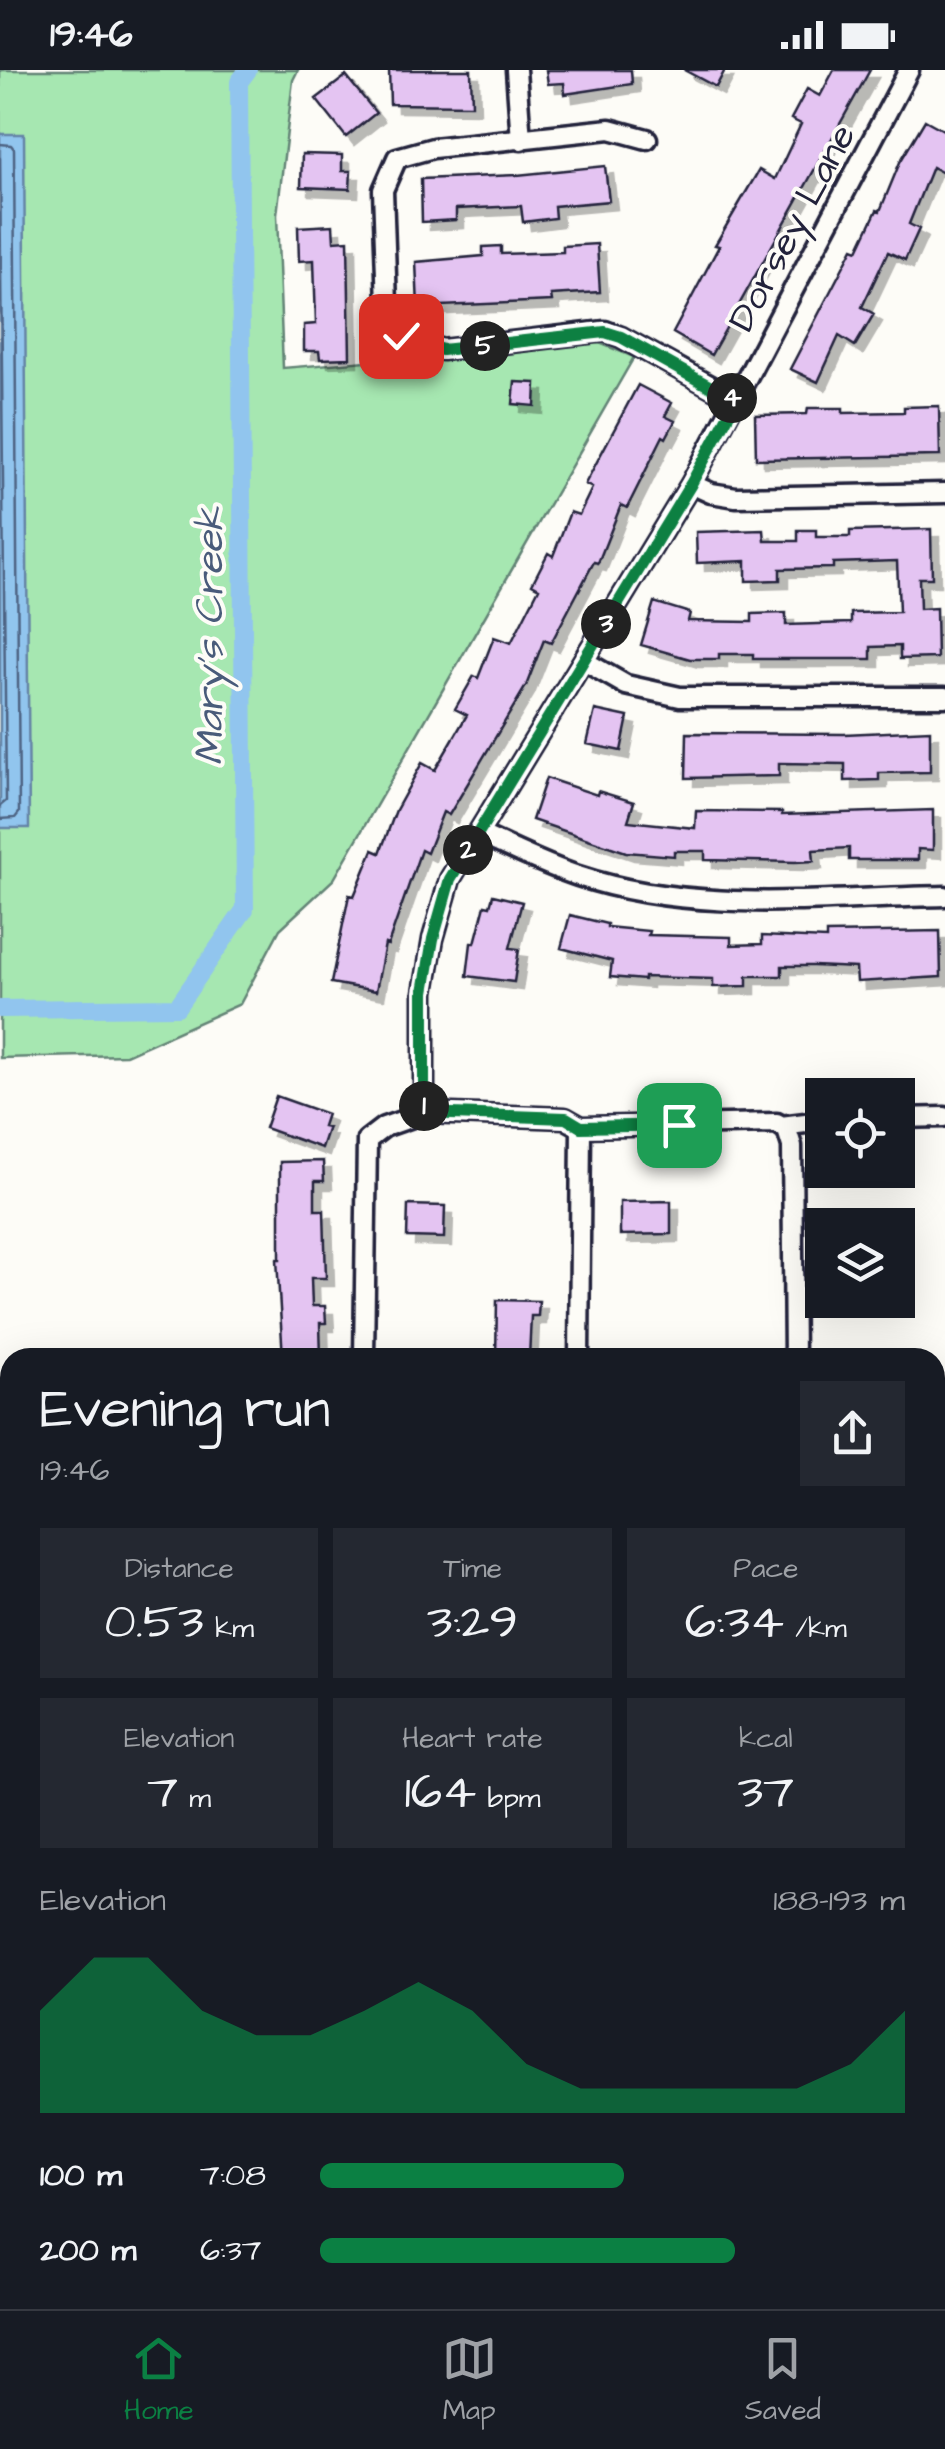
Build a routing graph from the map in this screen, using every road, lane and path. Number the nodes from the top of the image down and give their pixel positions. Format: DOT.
graph roads {
  1 [pos="516,70"];
  2 [pos="909,70"];
  3 [pos="647,138"];
  4 [pos="521,140"];
  5 [pos="736,401"];
  6 [pos="691,484"];
  7 [pos="945,493"];
  8 [pos="584,661"];
  9 [pos="945,696"];
  10 [pos="479,834"];
  11 [pos="945,896"];
  12 [pos="424,1113"];
  13 [pos="945,1117"];
  14 [pos="915,1118"];
  15 [pos="805,1123"];
  16 [pos="782,1126"];
  17 [pos="581,1127"];
  18 [pos="364,1348"];
  19 [pos="580,1348"];
  20 [pos="794,1348"];
  1 -- 4 [label="street"];
  2 -- 5 [label="street, Dorsey Lane"];
  3 -- 4 [label="street"];
  4 -- 5 [label="street"];
  5 -- 6 [label="street, Dorsey Lane"];
  6 -- 7 [label="street"];
  6 -- 8 [label="street, Dorsey Lane"];
  8 -- 9 [label="street"];
  8 -- 10 [label="street, Dorsey Lane"];
  10 -- 11 [label="street"];
  10 -- 12 [label="street, Dorsey Lane"];
  12 -- 17 [label="street"];
  12 -- 18 [label="street"];
  13 -- 14 [label="street"];
  15 -- 16 [label="street"];
  16 -- 17 [label="street"];
  16 -- 20 [label="street"];
  17 -- 19 [label="street"];
}
